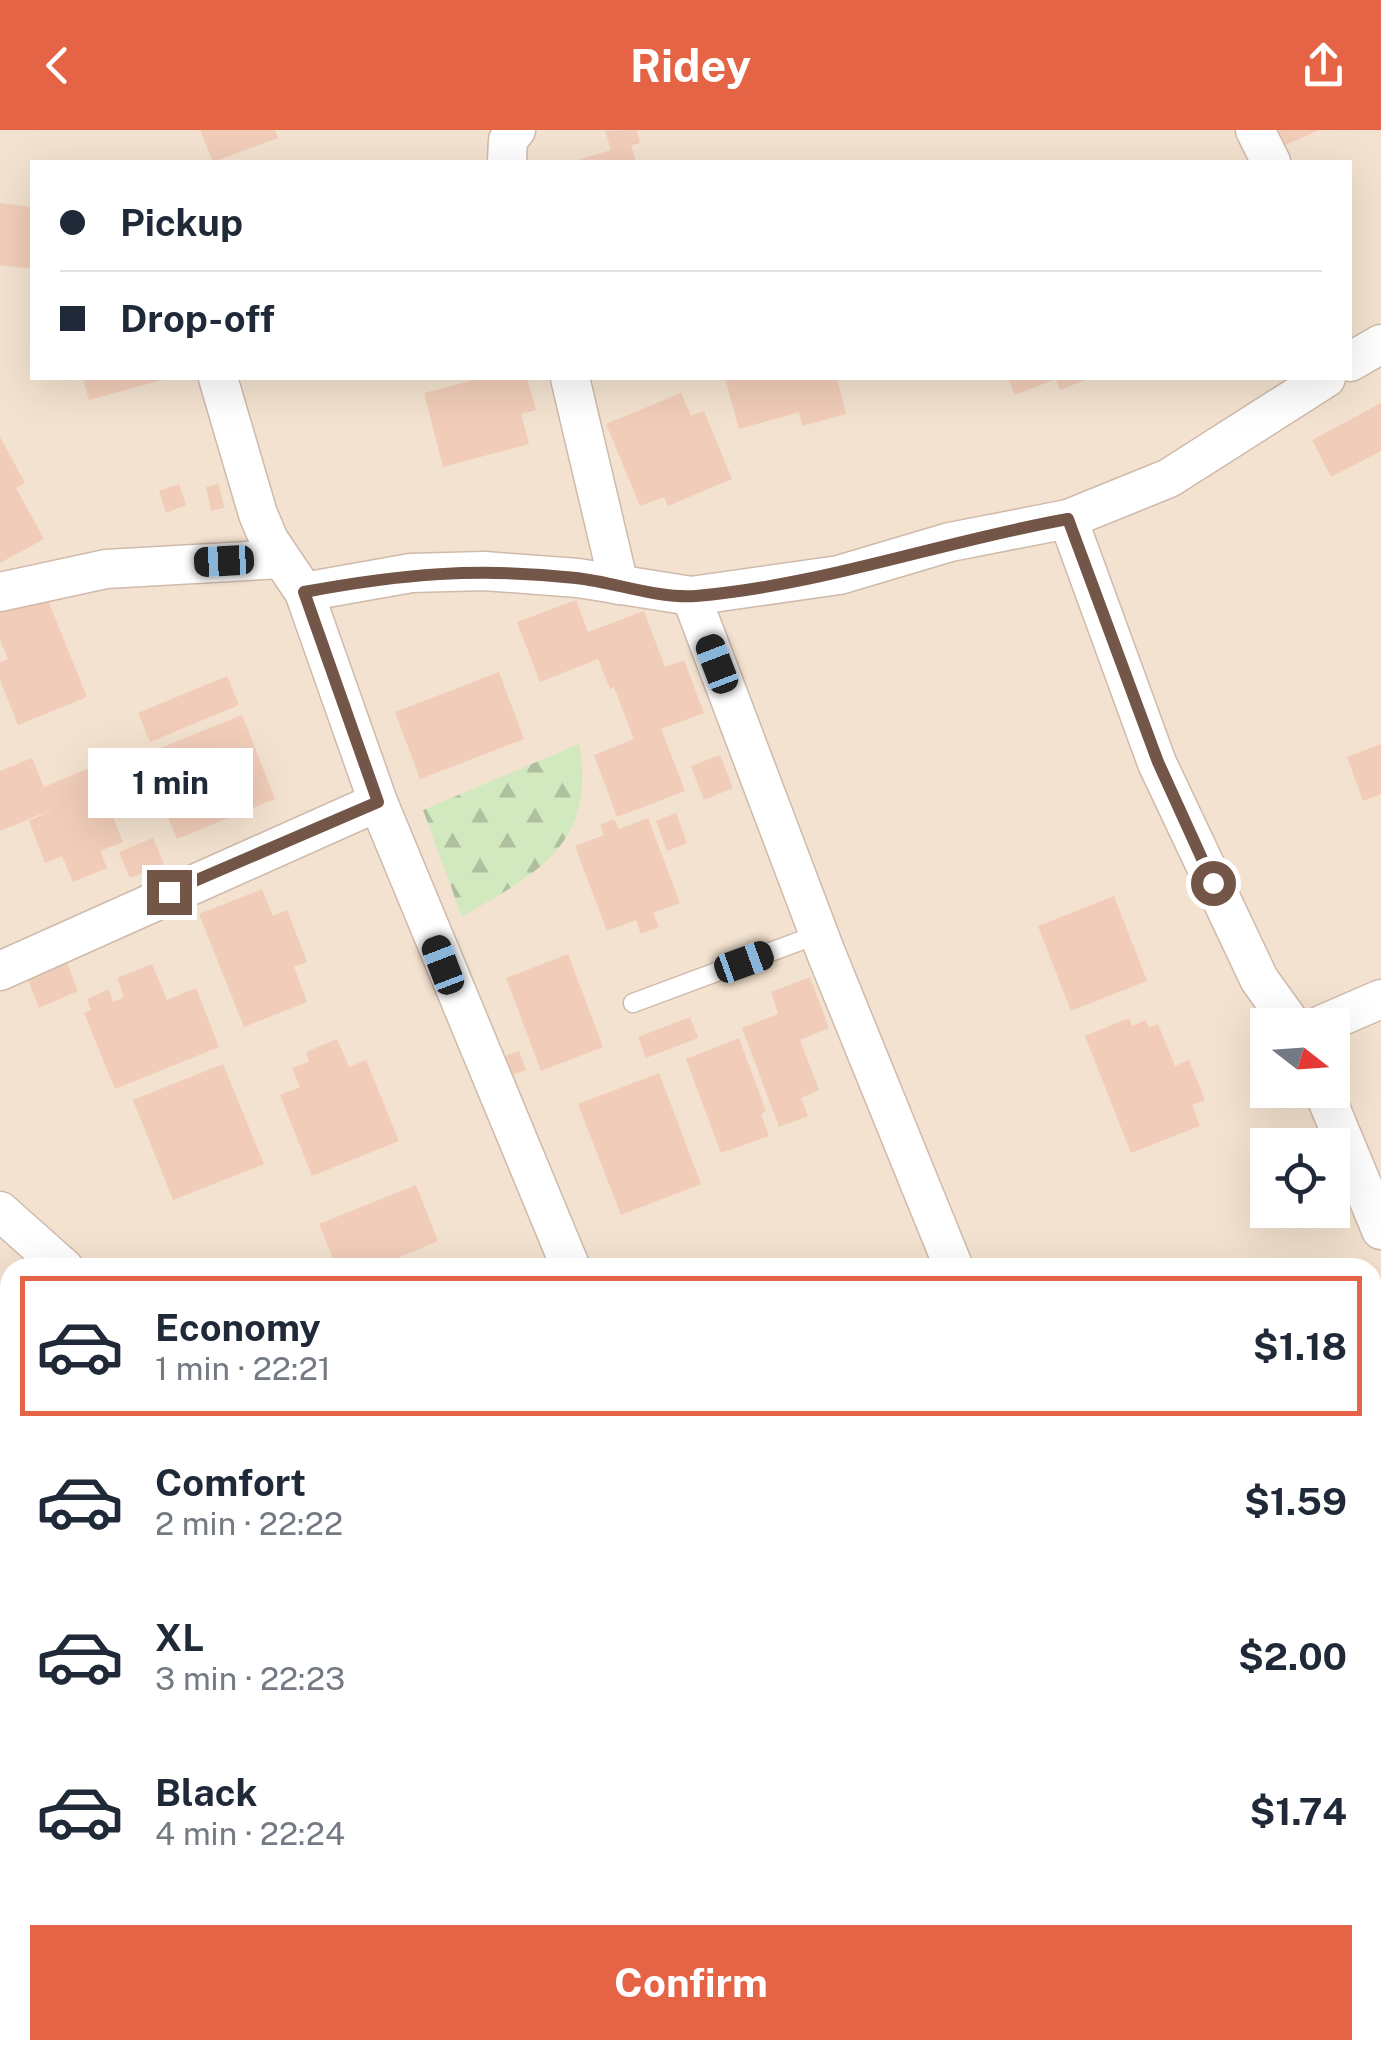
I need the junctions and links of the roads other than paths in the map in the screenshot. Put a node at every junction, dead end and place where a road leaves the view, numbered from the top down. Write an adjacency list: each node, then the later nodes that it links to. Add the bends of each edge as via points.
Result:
1 (516, 130): 3 (street)
2 (1255, 130): 4 (street)
3 (507, 160)
4 (1270, 160)
5 (219, 380): 9 (street, via 258,514)
6 (570, 380): 10 (street)
7 (1323, 380): 8 (street, via 1169,478)
8 (1068, 519): 13 (street, via 950,542 839,575); 19 (street, via 1158,762 1258,979)
9 (281, 559): 11 (street, via 106,569); 12 (street)
10 (620, 585): 12 (street, via 484,570 411,573); 13 (street)
11 (0, 592)
12 (304, 592): 14 (street)
13 (692, 596): 15 (street)
14 (378, 802): 16 (street); 25 (street)
15 (819, 934): 18 (lane); 26 (street)
16 (0, 970)
17 (1381, 998): 20 (street)
18 (633, 1003)
19 (1279, 1008)
20 (1350, 1012)
21 (1330, 1108): 23 (street)
22 (0, 1212): 24 (street)
23 (1381, 1230)
24 (47, 1258)
25 (567, 1258)
26 (950, 1258)

